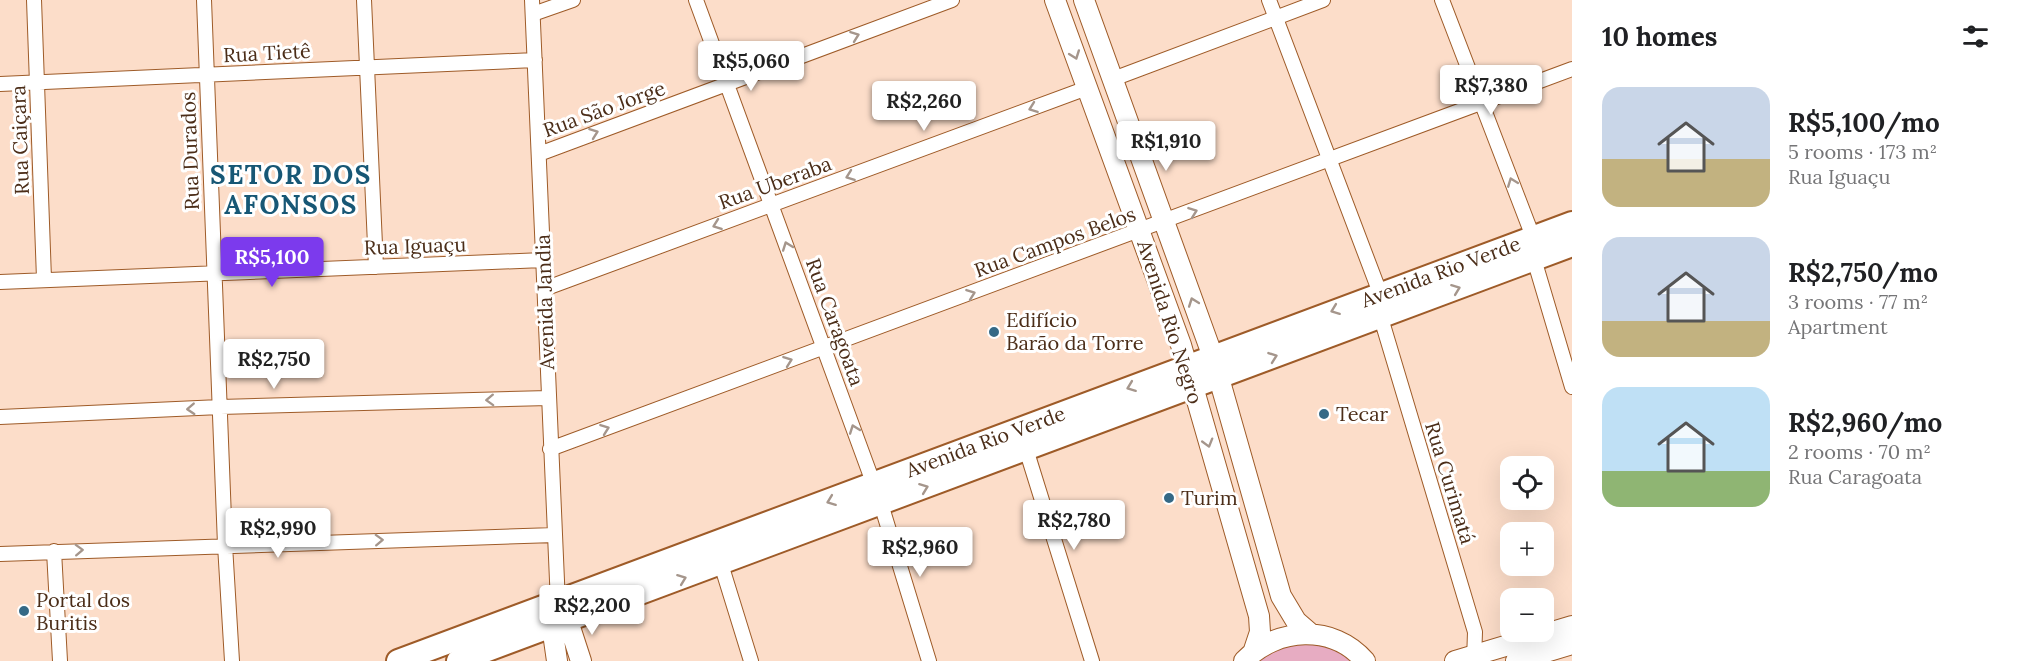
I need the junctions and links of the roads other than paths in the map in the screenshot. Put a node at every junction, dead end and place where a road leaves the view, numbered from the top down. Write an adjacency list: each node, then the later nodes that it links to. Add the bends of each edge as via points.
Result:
1 (34, 0): 19 (street, Rua Caiçara)
2 (204, 0): 17 (street, Rua Durados)
3 (364, 0): 15 (street)
4 (573, 0): 12 (street)
5 (696, 0): 21 (street, Rua Caragoata)
6 (952, 0): 21 (street, Rua São Jorge, one-way to 6)
7 (1055, 0): 22 (main road, Avenida Rio Negro, one-way to 22)
8 (1084, 0): 18 (main road, Avenida Rio Negro)
9 (1269, 0): 13 (street)
10 (1323, 0): 13 (street)
11 (1442, 0): 23 (street)
12 (532, 7): 14 (street, Avenida Jandia)
13 (1276, 18): 18 (street); 25 (street)
14 (535, 60): 15 (street, Rua Tietê); 24 (street, Avenida Jandia)
15 (367, 68): 17 (street, Rua Tietê); 33 (street)
16 (1572, 69): 23 (street, Rua Campos Belos)
17 (207, 75): 19 (street, Rua Tietê); 34 (street, Rua Durados)
18 (1113, 79): 27 (main road, Avenida Rio Negro)
19 (38, 83): 20 (street, Rua Tietê); 35 (street, Rua Caiçara)
20 (0, 84)
21 (727, 84): 24 (street, Rua São Jorge, one-way to 21); 26 (street, Rua Caragoata)
22 (1088, 88): 26 (street, Rua Uberaba, one-way to 26); 29 (main road, Avenida Rio Negro)
23 (1481, 103): 25 (street, Rua Campos Belos); 31 (street, one-way to 23)
24 (539, 154): 32 (street, Avenida Jandia)
25 (1329, 161): 27 (street, Rua Campos Belos, one-way to 25); 38 (street)
26 (772, 205): 37 (street, Rua Uberaba, one-way to 37); 40 (street, Rua Caragoata, one-way to 26)
27 (1165, 222): 29 (street, Rua Campos Belos); 41 (main road, Avenida Rio Negro, one-way to 27)
28 (1572, 223): 31 (main road, Avenida Rio Verde)
29 (1140, 232): 40 (street, Rua Campos Belos, one-way to 29); 42 (main road, Avenida Rio Negro)
30 (1572, 244): 31 (main road, Avenida Rio Verde)
31 (1534, 248): 38 (main road, Avenida Rio Verde); 39 (main road, Avenida Rio Verde, one-way to 31); 43 (street)
32 (543, 260): 33 (street, Rua Iguaçu); 37 (street, Avenida Jandia)
33 (376, 267): 34 (street, Rua Iguaçu)
34 (214, 274): 35 (street, Rua Iguaçu); 45 (street, Rua Durados)
35 (44, 279): 36 (street, Rua Iguaçu)
36 (0, 282)
37 (544, 288): 44 (street, Avenida Jandia)
38 (1380, 293): 41 (main road, Avenida Rio Verde, one-way to 41)
39 (1381, 318): 41 (main road, Avenida Rio Verde, one-way to 39); 60 (street, Rua Curimatá, via 1474,632)
40 (824, 348): 47 (street, Rua Campos Belos, one-way to 40); 49 (street, Rua Caragoata, one-way to 40)
41 (1216, 367): 42 (main road, Avenida Rio Verde); 57 (main road, Avenida Rio Negro, via 1281,596 1296,621)
42 (1189, 377): 48 (main road, Avenida Rio Verde); 49 (main road, Avenida Rio Verde, one-way to 49); 59 (main road, Avenida Rio Negro, one-way to 59, via 1259,616 1260,632)
43 (1572, 387)
44 (549, 398): 45 (street, one-way to 45); 47 (street, Avenida Jandia)
45 (220, 407): 46 (street, one-way to 46); 51 (street, Rua Durados)
46 (0, 417)
47 (550, 449): 50 (street, Avenida Jandia)
48 (1026, 449): 49 (main road, Avenida Rio Verde, one-way to 48); 69 (street)
49 (878, 494): 54 (main road, Avenida Rio Verde); 55 (main road, Avenida Rio Verde, one-way to 55); 68 (street, Rua Caragoata)
50 (555, 535): 51 (street, one-way to 50); 55 (street, Avenida Jandia)
51 (225, 545): 52 (street, one-way to 51); 62 (street, Rua Durados)
52 (54, 551): 53 (street); 61 (street)
53 (0, 554)
54 (721, 564): 55 (main road, Avenida Rio Verde, one-way to 54); 67 (street)
55 (559, 617): 63 (main road, Avenida Rio Verde); 64 (main road, Avenida Rio Verde); 65 (main road, Avenida Jandia); 66 (main road, Avenida Jandia)
56 (1572, 626): 60 (main road)
57 (1311, 634): 59 (main road, via 1291,634 1272,640); 70 (main road, via 1336,640)
58 (1572, 644): 72 (main road)
59 (1249, 656)
60 (1475, 658): 71 (main road)
61 (60, 661)
62 (232, 661)
63 (398, 661)
64 (458, 661)
65 (557, 661)
66 (581, 661)
67 (751, 661)
68 (929, 661)
69 (1092, 661)
70 (1365, 661)
71 (1455, 661)
72 (1516, 661)

